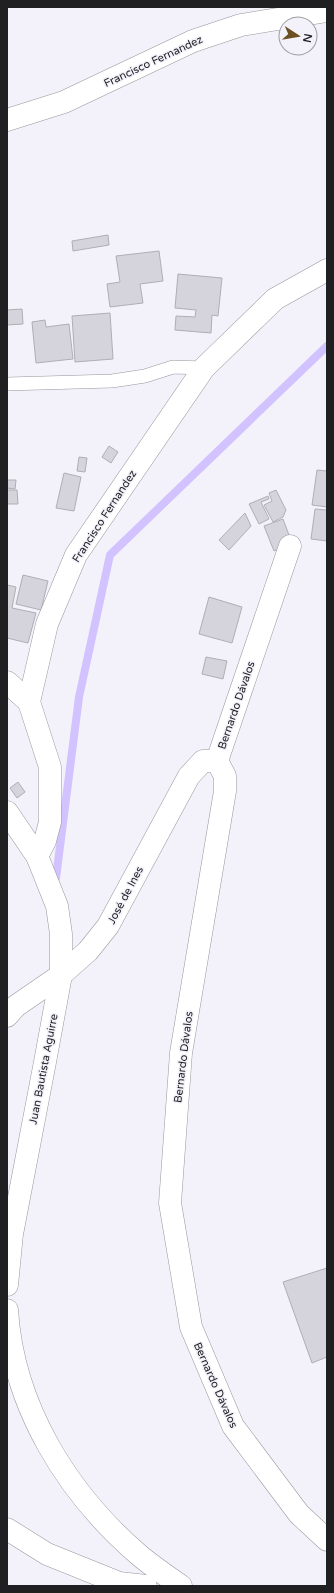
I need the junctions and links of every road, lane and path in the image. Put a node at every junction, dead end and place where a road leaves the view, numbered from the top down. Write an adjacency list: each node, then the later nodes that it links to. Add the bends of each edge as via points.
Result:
1 (327, 11): 2 (street, Francisco Fernandez, via 241,25 193,41 64,102)
2 (7, 120)
3 (327, 270): 4 (street, Francisco Fernandez, via 275,299)
4 (204, 368): 5 (lane, via 172,367 145,376 112,381); 8 (street, Francisco Fernandez, via 76,555 48,624)
5 (7, 384)
6 (290, 546): 9 (street, Bernardo Dávalos)
7 (7, 682): 8 (street)
8 (29, 702): 11 (street, via 50,767 50,822 45,841)
9 (218, 761): 12 (street, José de Ines, via 203,761 189,776 108,926 88,951); 17 (street, Bernardo Dávalos, via 225,776 225,791 181,1053 170,1203 191,1327 233,1426 298,1514)
10 (7, 812): 11 (street, Juan Bautista Aguirre)
11 (37, 856): 12 (street, Juan Bautista Aguirre, via 57,906 61,934)
12 (61, 975): 13 (street, José de Ines, via 16,1006); 14 (street, Juan Bautista Aguirre, via 12,1234)
13 (7, 1016)
14 (7, 1285)
15 (7, 1310): 19 (street, via 14,1357 25,1395 42,1434 63,1470 87,1503 139,1555)
16 (7, 1529): 18 (street, via 47,1554 119,1582)
17 (327, 1540)
18 (146, 1586)
19 (180, 1586)

